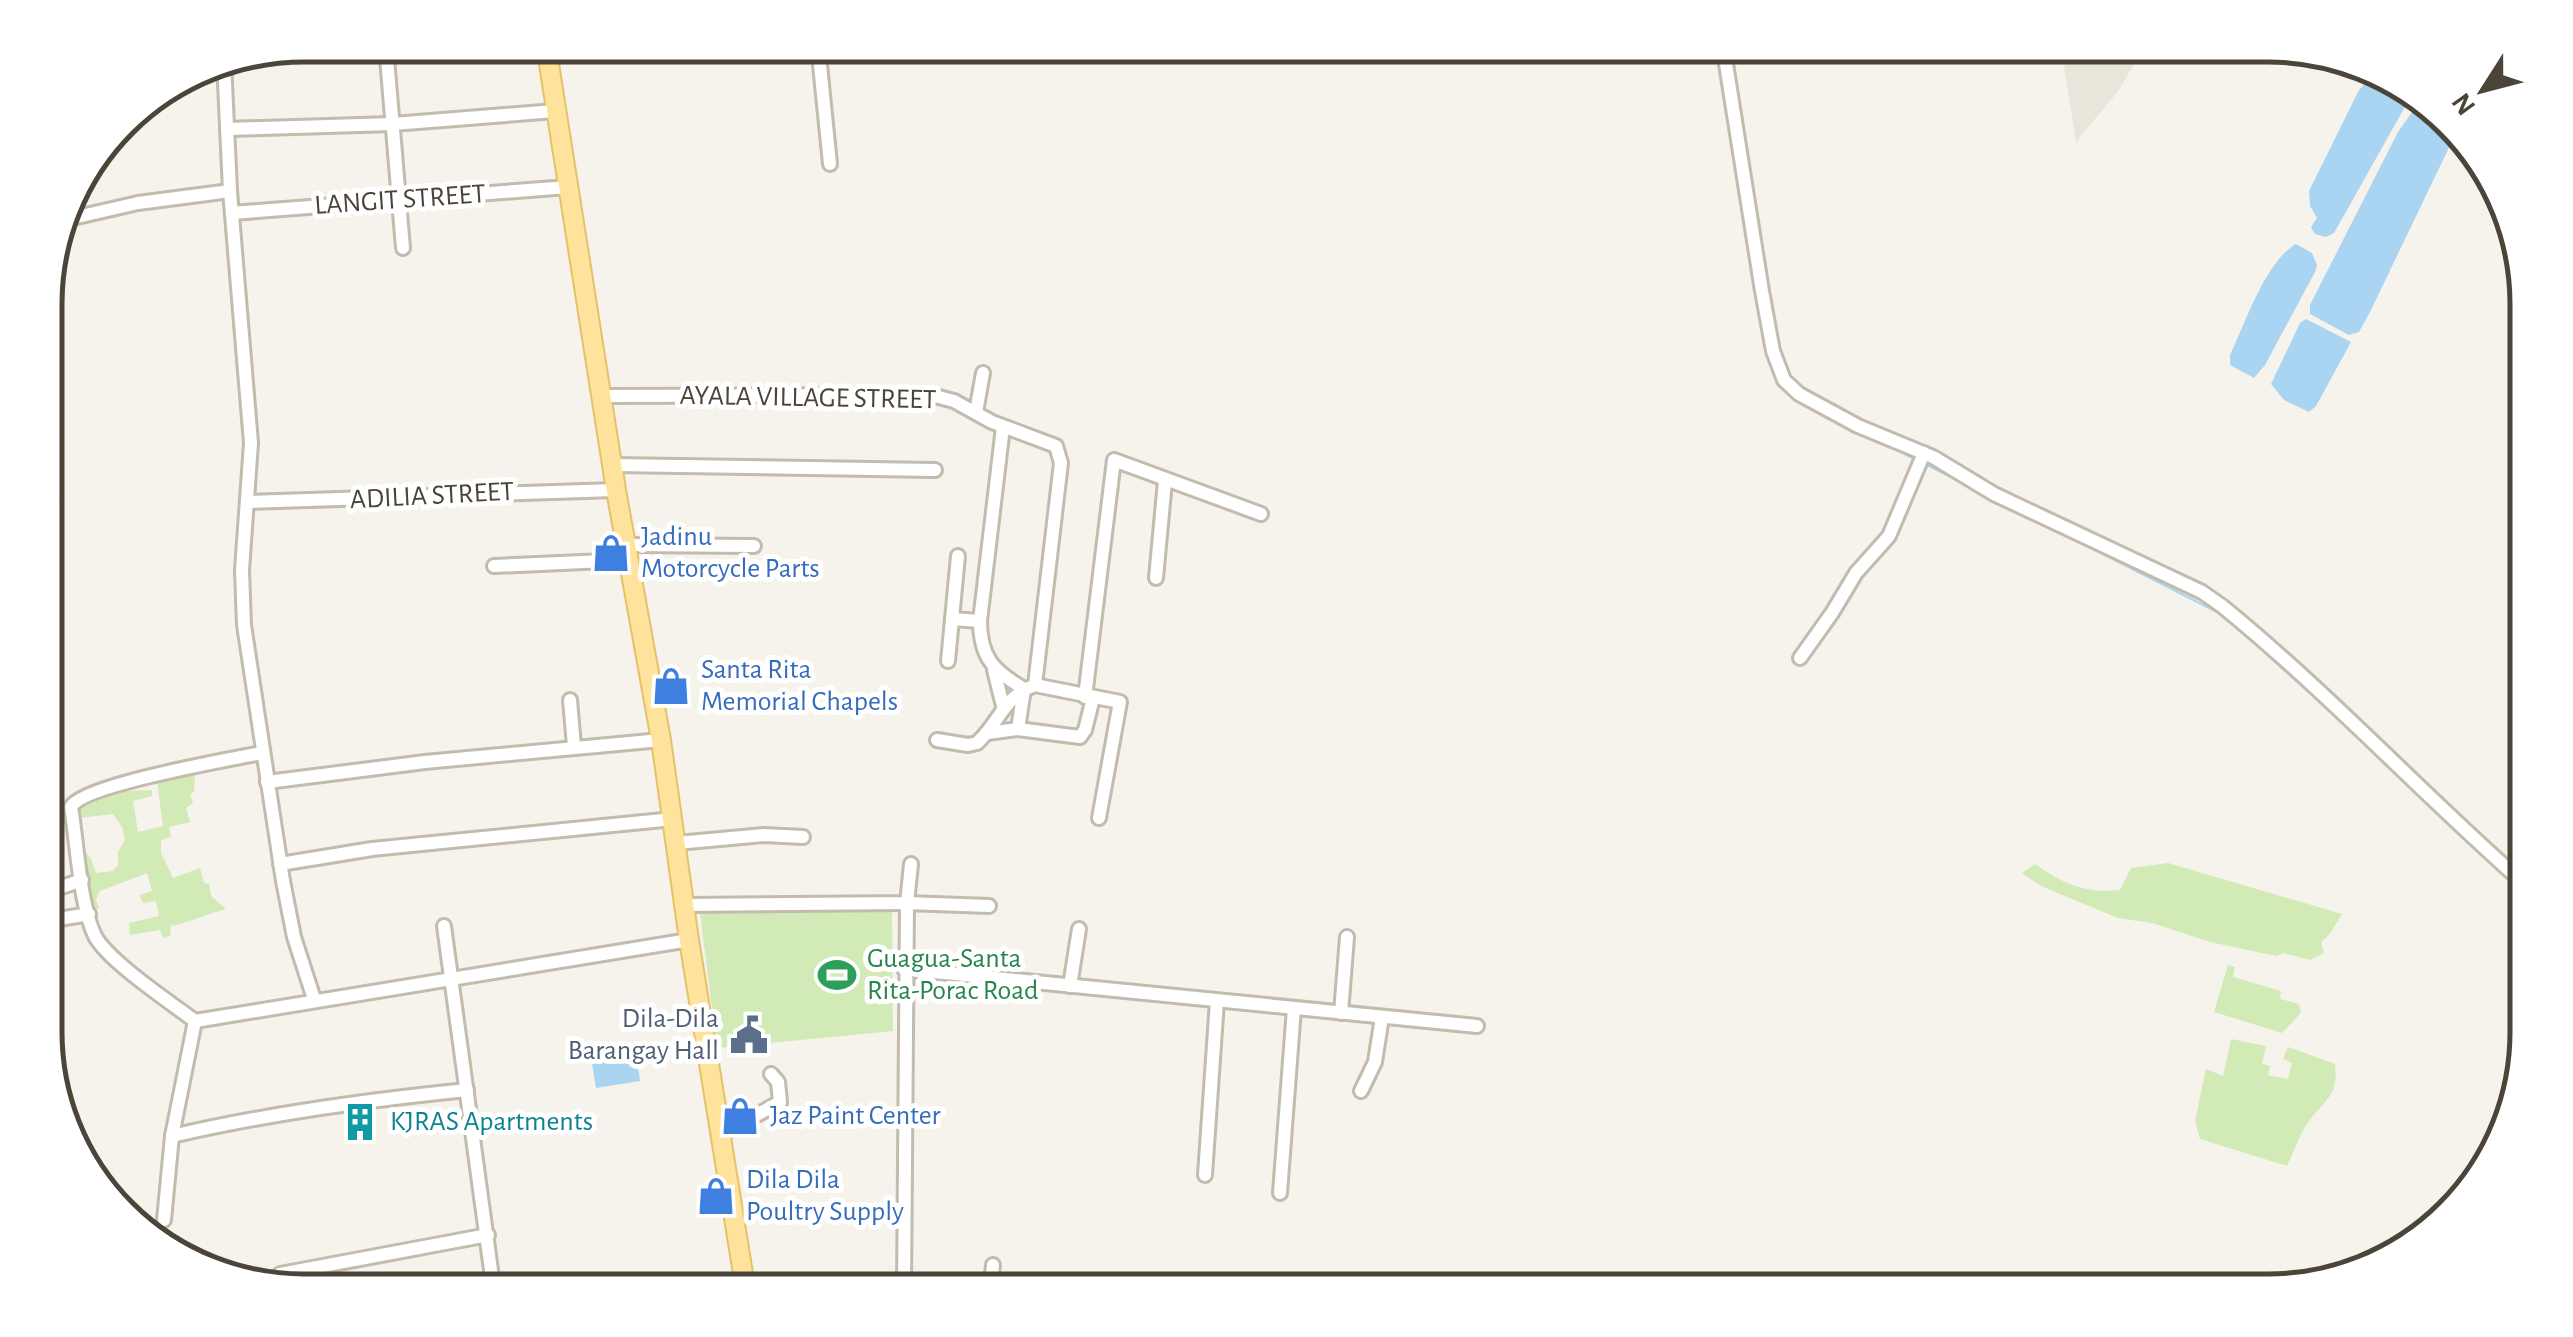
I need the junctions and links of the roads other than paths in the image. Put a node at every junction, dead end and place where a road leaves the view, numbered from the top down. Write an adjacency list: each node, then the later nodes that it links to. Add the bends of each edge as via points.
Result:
1 (387, 63): 7 (street)
2 (549, 63): 6 (main road)
3 (820, 63): 9 (street)
4 (1726, 63): 20 (street, via 1778,370 1800,394)
5 (225, 76): 8 (street)
6 (556, 111): 7 (street); 10 (main road)
7 (392, 124): 8 (street); 12 (street)
8 (227, 130): 11 (street)
9 (830, 164)
10 (568, 186): 12 (street, LANGIT STREET); 17 (main road)
11 (230, 191): 13 (street); 14 (street)
12 (398, 199): 13 (street, LANGIT STREET); 15 (street)
13 (232, 213): 25 (street, via 251,442)
14 (80, 216)
15 (402, 248)
16 (983, 372): 18 (street)
17 (603, 396): 18 (street, AYALA VILLAGE STREET, via 931,395); 21 (main road)
18 (976, 412): 19 (street, AYALA VILLAGE STREET)
19 (1003, 427): 33 (street); 37 (street, AYALA VILLAGE STREET, via 1051,442 1061,455)
20 (1921, 458): 34 (street, via 1889,536); 54 (street, via 2222,606)
21 (612, 465): 22 (street); 24 (main road)
22 (935, 470)
23 (1165, 481): 26 (street); 31 (street); 38 (street, via 1114,460)
24 (616, 490): 25 (street, ADILIA STREET); 28 (main road)
25 (248, 502): 46 (street, via 242,603)
26 (1262, 514)
27 (754, 546): 28 (street)
28 (627, 552): 30 (street); 43 (main road)
29 (958, 556): 32 (street)
30 (494, 566)
31 (1156, 578)
32 (952, 618): 33 (street); 35 (street)
33 (980, 621): 36 (street, via 981,647)
34 (1800, 658)
35 (948, 661)
36 (992, 664): 37 (street, via 1005,678); 40 (street)
37 (1030, 687): 38 (street); 40 (street); 41 (street)
38 (1089, 697): 41 (street, via 1082,736); 48 (street, via 1120,702)
39 (570, 700): 45 (street)
40 (1003, 706): 42 (street)
41 (1018, 729): 42 (street)
42 (987, 733): 44 (street, via 973,745)
43 (662, 740): 45 (street); 49 (main road)
44 (937, 740)
45 (574, 746): 47 (street)
46 (262, 753): 47 (street); 55 (street, via 78,798 72,807)
47 (268, 782): 52 (street)
48 (1100, 818)
49 (673, 819): 51 (main road); 52 (street)
50 (803, 837): 51 (street)
51 (677, 843): 58 (main road)
52 (280, 864): 69 (street)
53 (911, 864): 57 (street)
54 (2510, 872)
55 (82, 880): 56 (street); 60 (street)
56 (62, 887)
57 (907, 903): 58 (street); 59 (street); 66 (street)
58 (685, 905): 65 (main road)
59 (989, 906)
60 (89, 914): 61 (street); 74 (street, via 101,945)
61 (62, 918)
62 (444, 926): 67 (street)
63 (1079, 930): 68 (street)
64 (1347, 937): 72 (street)
65 (689, 940): 67 (street); 79 (main road)
66 (904, 969): 68 (street); 89 (street)
67 (452, 977): 69 (street); 77 (street)
68 (1070, 986): 70 (street)
69 (314, 999): 74 (street)
70 (1216, 1001): 71 (street); 81 (street)
71 (1294, 1008): 72 (street); 82 (street)
72 (1341, 1013): 73 (street)
73 (1382, 1017): 75 (street); 78 (street)
74 (195, 1021): 80 (street)
75 (1477, 1026)
76 (771, 1074): 79 (street, via 780,1102)
77 (467, 1090): 80 (street, via 330,1105); 84 (street)
78 (1362, 1091)
79 (721, 1135): 88 (main road)
80 (172, 1136): 83 (street)
81 (1204, 1175)
82 (1280, 1193)
83 (164, 1220)
84 (488, 1235): 86 (street); 87 (street)
85 (993, 1265): 90 (street)
86 (286, 1273)
87 (492, 1274)
88 (743, 1274)
89 (904, 1274)
90 (992, 1274)

